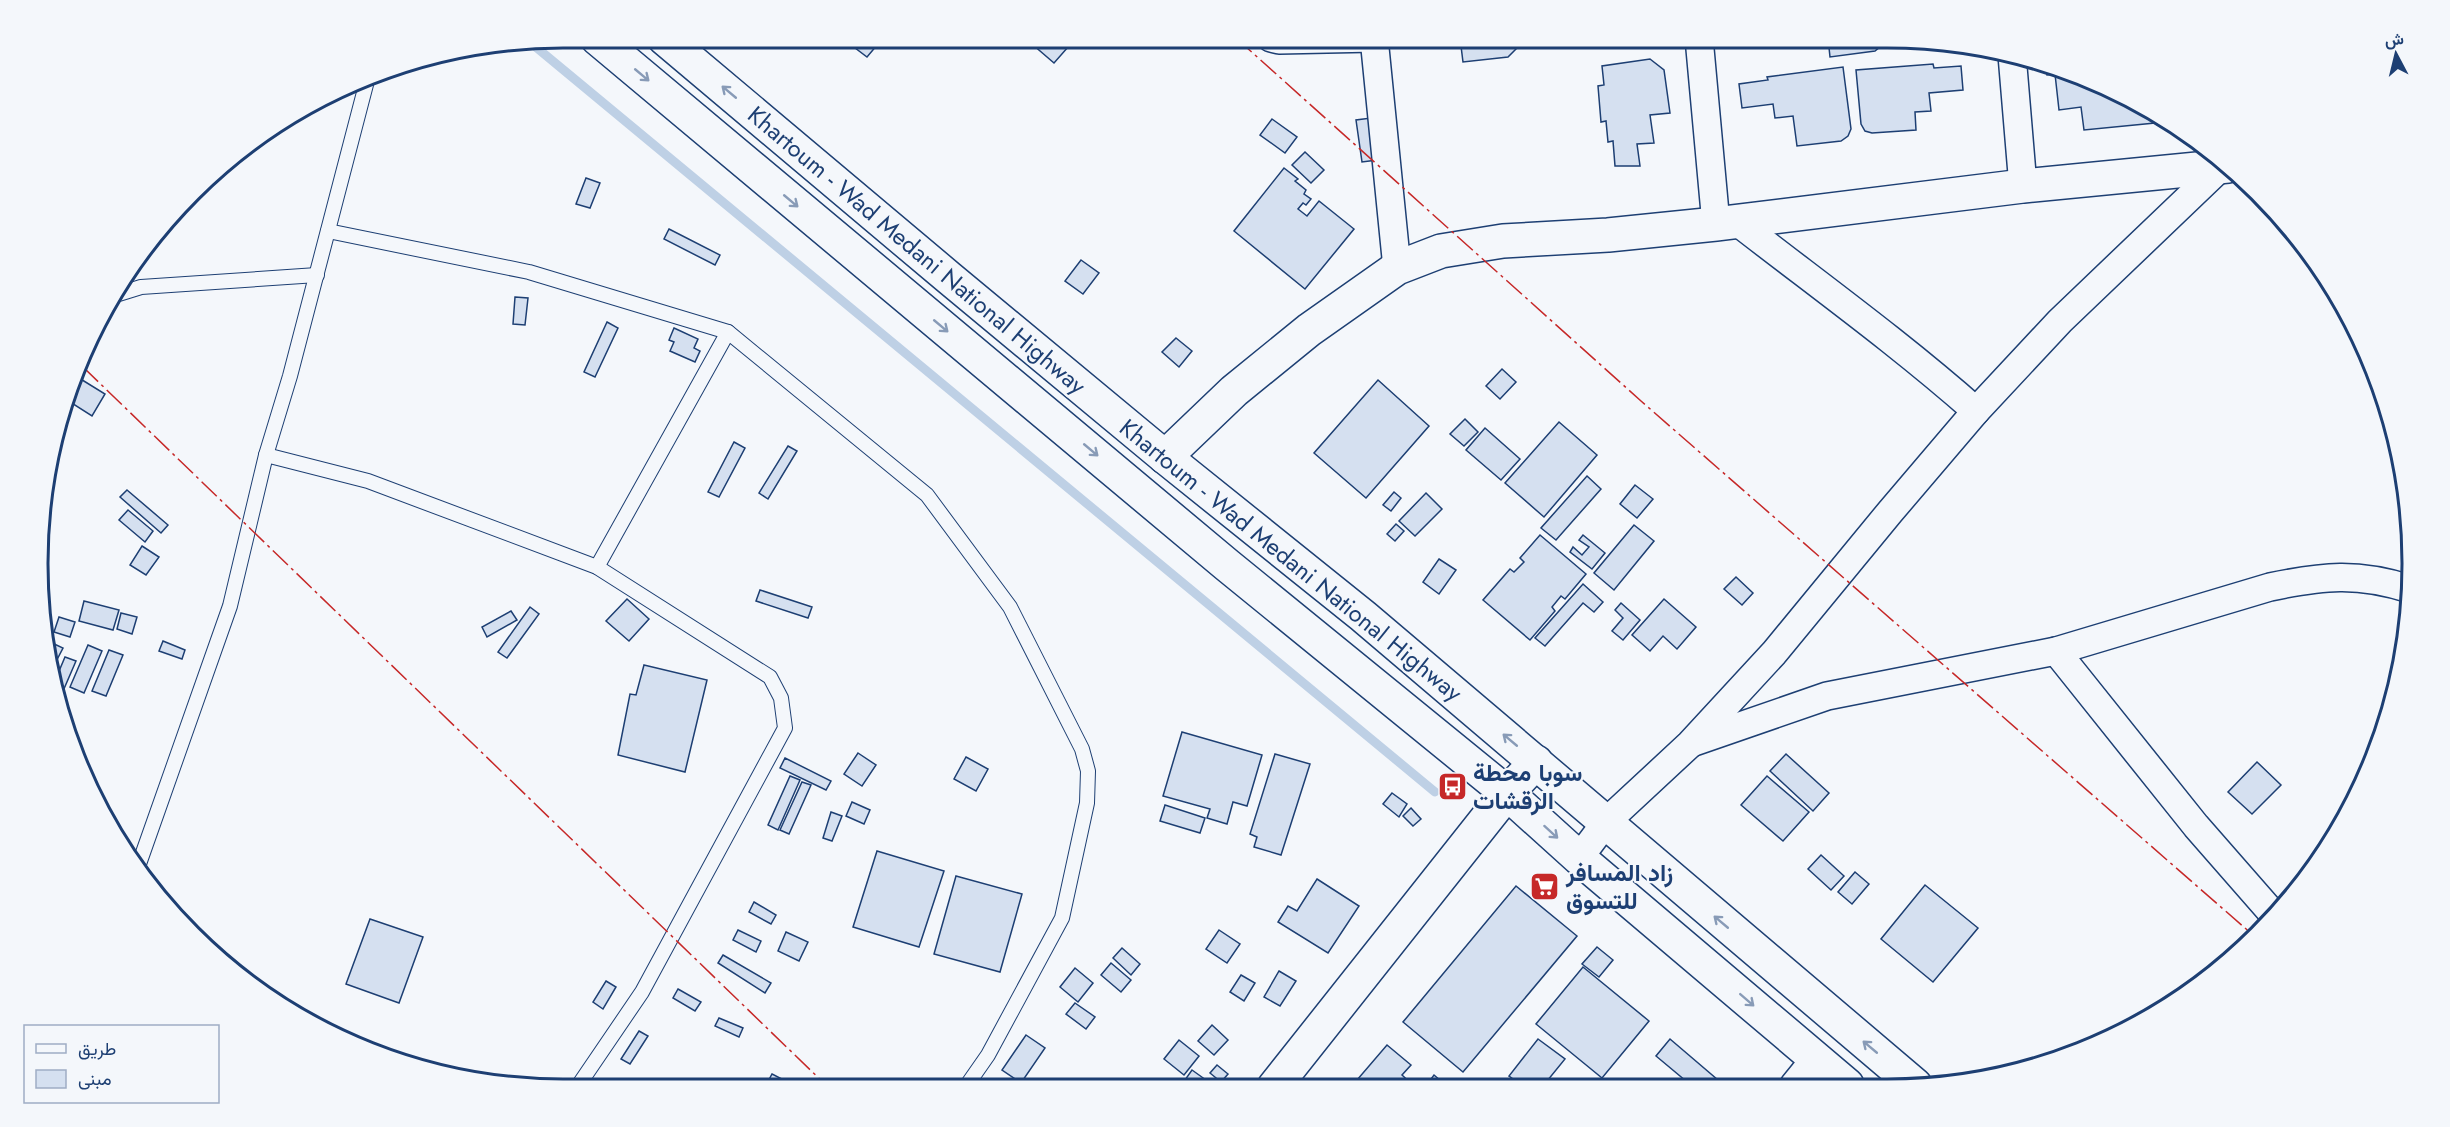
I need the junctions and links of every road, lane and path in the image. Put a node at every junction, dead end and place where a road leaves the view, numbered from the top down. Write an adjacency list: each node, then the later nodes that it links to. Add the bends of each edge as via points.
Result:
1 (609, 48): 24 (main road, Khartoum - Wad Medani National Highway, one-way to 24, via 1227,565)
2 (676, 48): 18 (main road, Khartoum - Wad Medani National Highway, one-way to 2)
3 (1375, 48): 12 (street)
4 (1700, 48): 10 (street)
5 (2013, 64): 9 (street)
6 (365, 87): 11 (lane)
7 (2216, 168): 9 (main road)
8 (2220, 171): 16 (street, via 2060,321)
9 (2024, 186): 10 (main road)
10 (1726, 223): 12 (main road, via 1472,246 1441,251); 16 (street, via 1875,326)
11 (328, 231): 13 (lane); 15 (lane, via 529,272)
12 (1397, 268): 18 (main road, via 1284,351)
13 (317, 274): 14 (lane, via 141,287); 17 (lane)
14 (126, 292)
15 (728, 333): 19 (lane); 32 (lane, via 927,495 1010,607 1082,749 1088,771 1087,804 1062,918)
16 (1976, 411): 22 (street, via 1774,654)
17 (266, 455): 19 (lane, via 368,481); 26 (lane, via 230,606)
18 (1165, 457): 23 (main road, Khartoum - Wad Medani National Highway, one-way to 18)
19 (597, 567): 31 (lane, via 770,676 781,698 785,728 642,992)
20 (2401, 586): 21 (street, via 2345,576 2306,579 2270,586)
21 (2056, 651): 22 (street, via 1827,696); 28 (street, via 2196,826)
22 (1690, 744): 25 (street)
23 (1536, 762): 24 (main road); 25 (main road, Khartoum - Wad Medani National Highway)
24 (1507, 793): 27 (main road, Khartoum - Wad Medani National Highway, one-way to 27); 33 (main road)
25 (1606, 822): 27 (street); 30 (main road, Khartoum - Wad Medani National Highway, one-way to 25)
26 (141, 858)
27 (1579, 858): 29 (main road, Khartoum - Wad Medani National Highway, one-way to 29)
28 (2269, 909)
29 (1815, 1059): 34 (street); 35 (main road, Khartoum - Wad Medani National Highway)
30 (1907, 1078)
31 (583, 1079)
32 (971, 1079)
33 (1280, 1079)
34 (1799, 1079)
35 (1840, 1079)

